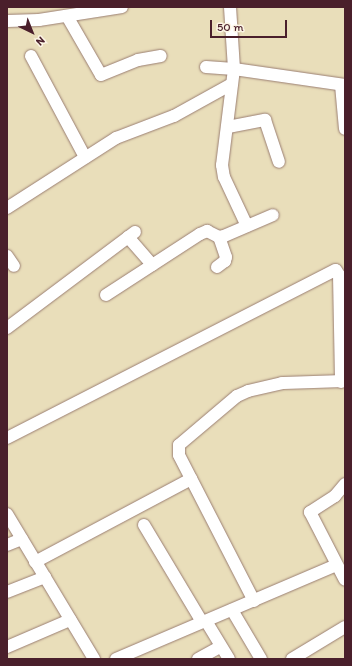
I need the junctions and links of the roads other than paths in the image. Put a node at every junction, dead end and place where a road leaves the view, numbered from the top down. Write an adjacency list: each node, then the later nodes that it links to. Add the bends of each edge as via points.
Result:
1 (122, 7): 3 (street)
2 (230, 7): 8 (street)
3 (67, 16): 4 (street); 6 (street, via 101,75 138,60)
4 (7, 21)
5 (32, 56): 13 (street)
6 (161, 56)
7 (206, 67): 8 (street)
8 (234, 69): 9 (street); 10 (street)
9 (232, 84): 11 (street); 13 (street, via 174,116 116,138)
10 (343, 85): 12 (street)
11 (228, 127): 14 (street, via 264,120); 17 (street, via 222,165 224,177)
12 (345, 129)
13 (85, 157): 15 (street)
14 (279, 162)
15 (7, 208)
16 (273, 215): 17 (street)
17 (247, 226): 18 (street)
18 (219, 237): 19 (street, via 213,232 200,234); 20 (street, via 226,261)
19 (152, 265): 22 (street); 23 (street, via 131,234)
20 (217, 267)
21 (340, 268): 24 (street); 25 (street)
22 (106, 295)
23 (7, 328)
24 (343, 382): 26 (street, via 282,383 237,396 179,445 179,454)
25 (7, 438)
26 (191, 479): 32 (street); 37 (street)
27 (345, 484): 33 (street, via 335,496 310,512)
28 (7, 514): 30 (street)
29 (144, 525): 40 (street)
30 (22, 539): 31 (street); 32 (street)
31 (7, 545)
32 (35, 562): 34 (street)
33 (336, 565): 35 (street); 37 (street)
34 (45, 578): 36 (street); 39 (street)
35 (345, 580)
36 (7, 592)
37 (254, 601): 38 (street)
38 (232, 610): 40 (street); 48 (street)
39 (70, 620): 43 (street); 44 (street)
40 (204, 622): 42 (street); 45 (street)
41 (345, 627): 49 (street)
42 (221, 646): 46 (street); 47 (street)
43 (7, 647)
44 (94, 659)
45 (116, 659)
46 (198, 659)
47 (229, 659)
48 (261, 659)
49 (292, 659)

